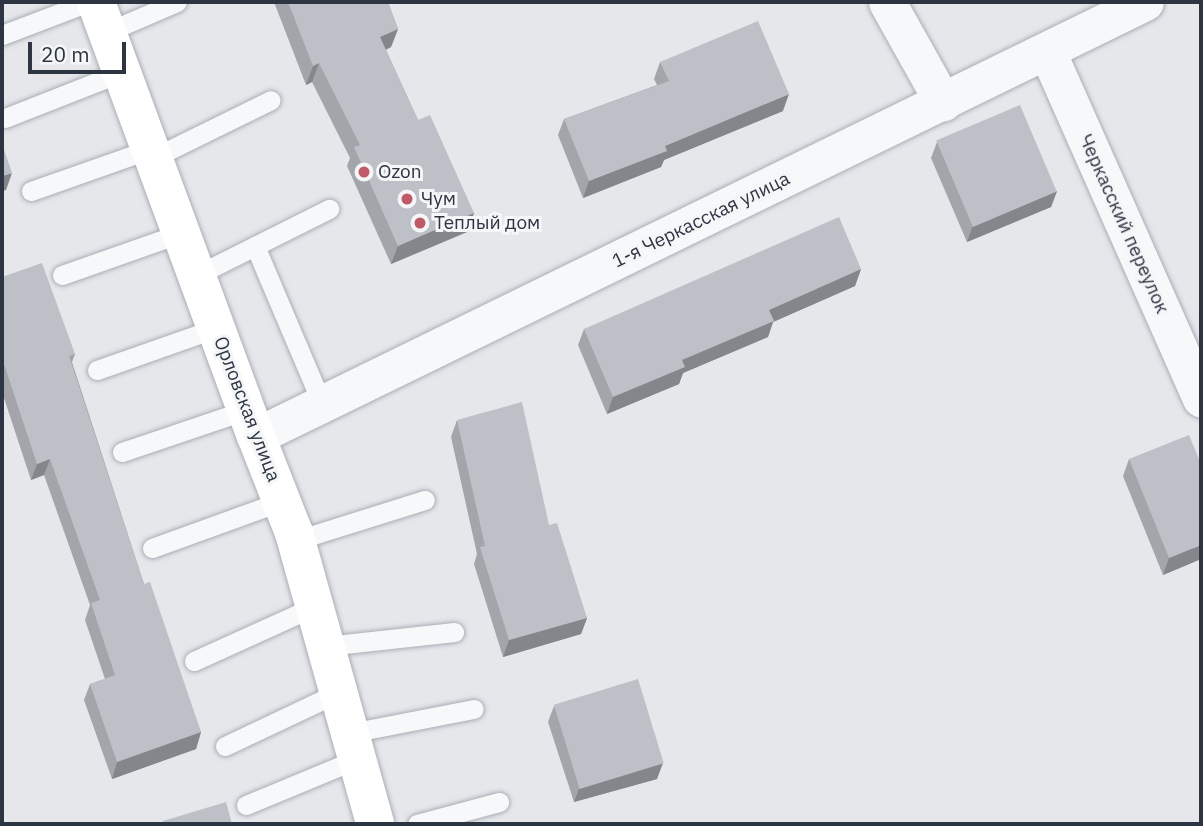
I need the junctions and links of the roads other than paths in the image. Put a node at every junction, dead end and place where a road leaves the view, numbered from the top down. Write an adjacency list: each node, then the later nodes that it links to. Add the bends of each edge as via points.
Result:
1 (177, 2): 4 (lane)
2 (887, 2): 9 (street)
3 (1145, 2): 6 (street, 1-я Черкасская улица)
4 (97, 12): 5 (lane); 7 (main road, Орловская улица)
5 (2, 35)
6 (1047, 51): 9 (street, 1-я Черкасская улица); 20 (street, Черкасский переулок)
7 (122, 72): 10 (lane); 11 (main road, Орловская улица)
8 (271, 100): 11 (lane)
9 (943, 102): 21 (street, 1-я Черкасская улица)
10 (5, 118)
11 (151, 153): 12 (lane); 14 (main road, Орловская улица)
12 (31, 191)
13 (328, 209): 15 (lane)
14 (181, 233): 16 (lane); 17 (main road, Орловская улица)
15 (255, 246): 17 (lane); 21 (lane)
16 (62, 275)
17 (197, 275): 18 (main road, Орловская улица)
18 (216, 328): 19 (lane); 22 (main road, Орловская улица)
19 (97, 370)
20 (1201, 398)
21 (322, 404): 22 (street, 1-я Черкасская улица)
22 (251, 423): 23 (lane); 25 (main road, Орловская улица)
23 (122, 452)
24 (425, 499): 26 (lane)
25 (282, 501): 26 (main road, Орловская улица); 27 (lane)
26 (297, 540): 28 (main road, Орловская улица)
27 (152, 548)
28 (315, 606): 30 (main road, Орловская улица); 31 (lane)
29 (454, 632): 30 (lane)
30 (326, 646): 32 (main road, Орловская улица)
31 (194, 661)
32 (339, 692): 34 (lane); 35 (main road, Орловская улица)
33 (474, 709): 35 (lane)
34 (225, 746)
35 (354, 746): 37 (lane); 38 (main road, Орловская улица)
36 (499, 802): 39 (lane)
37 (246, 805)
38 (375, 824)
39 (417, 824)

